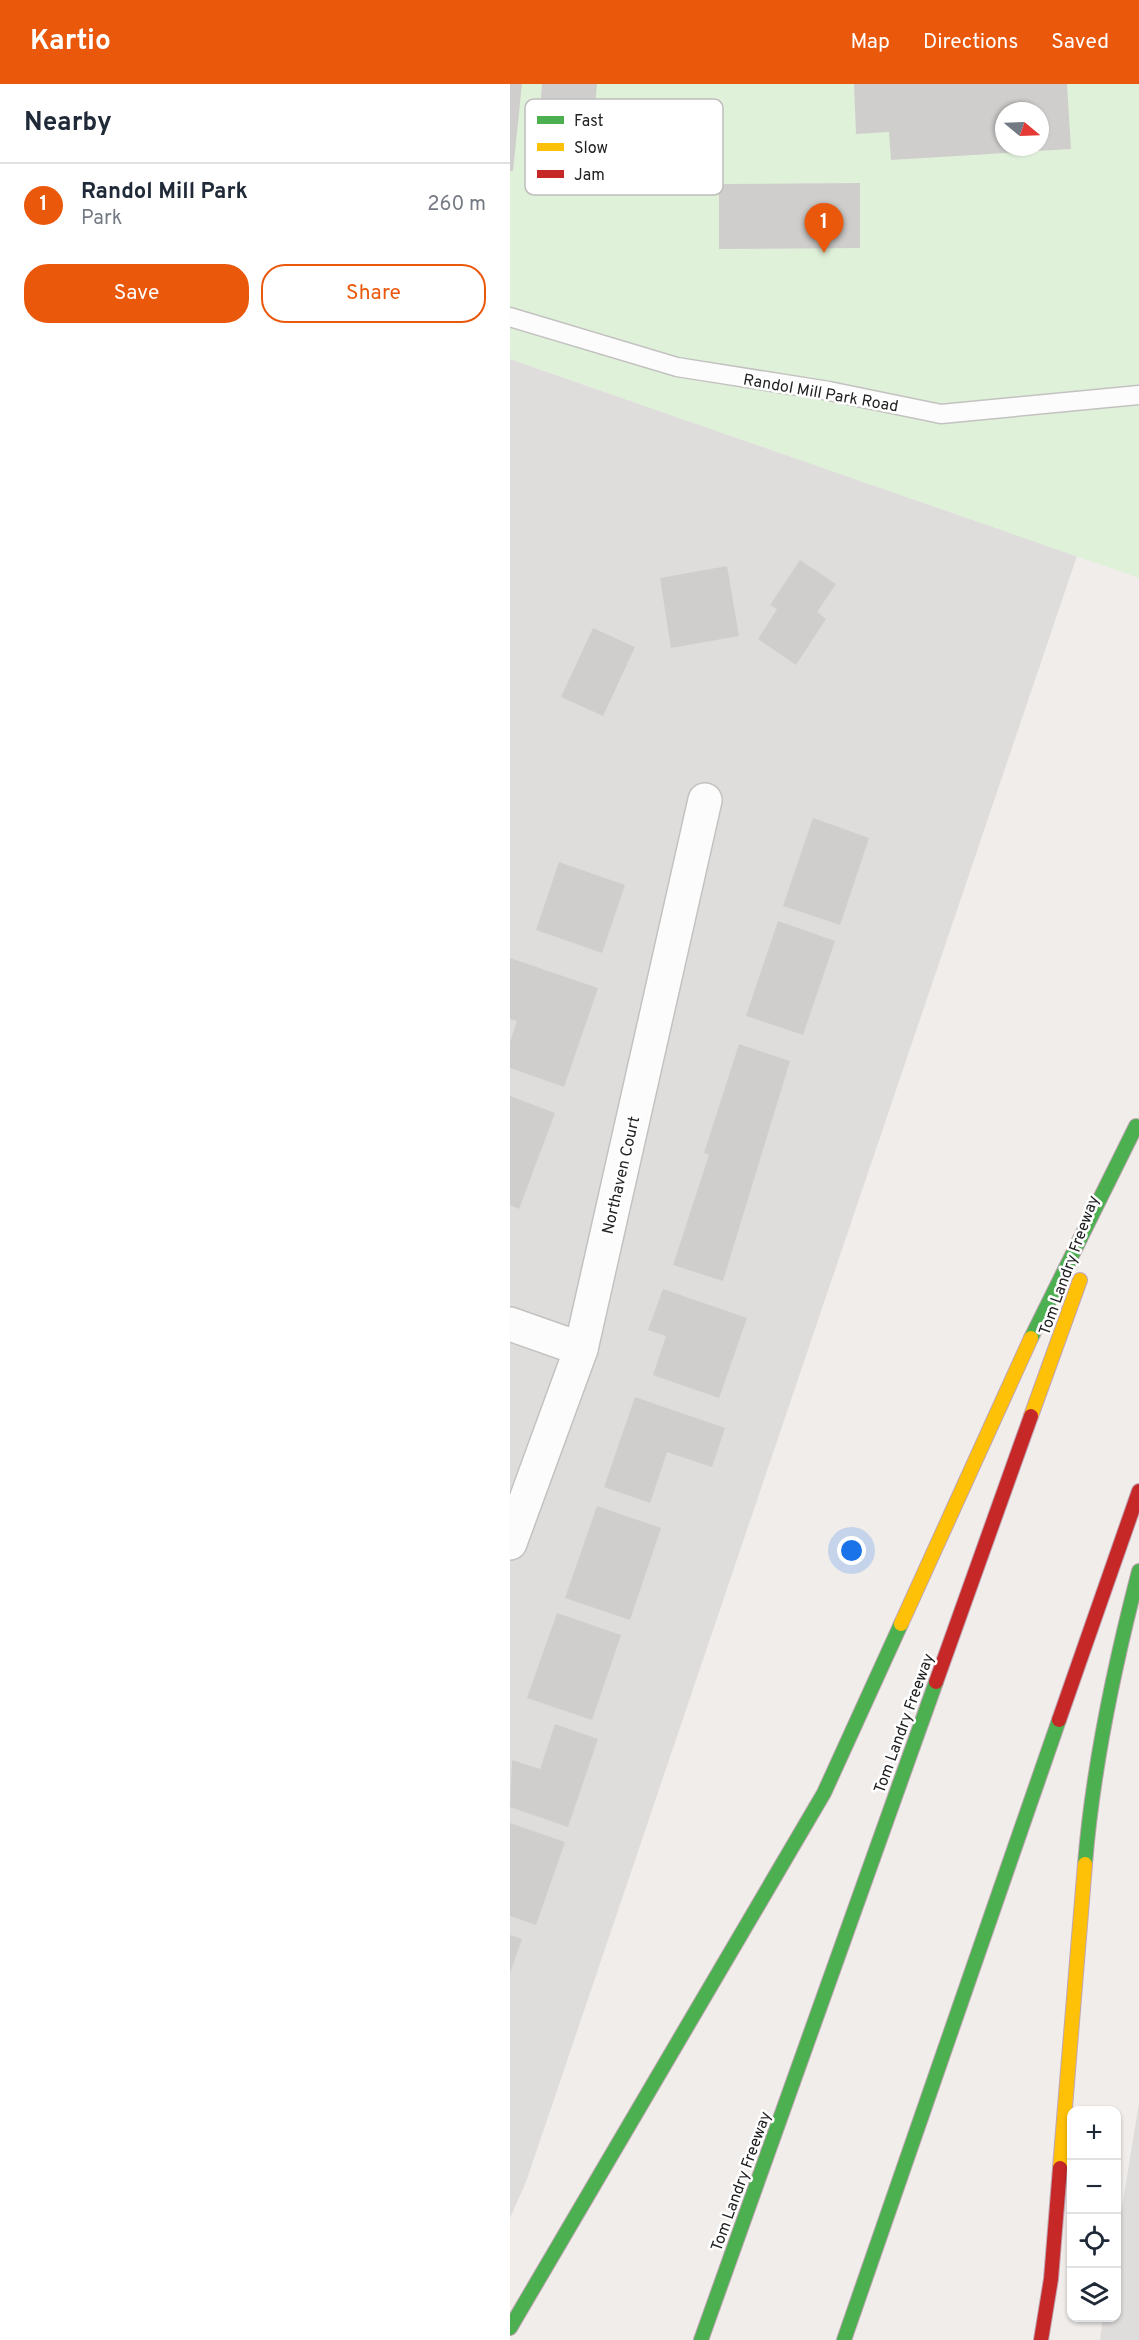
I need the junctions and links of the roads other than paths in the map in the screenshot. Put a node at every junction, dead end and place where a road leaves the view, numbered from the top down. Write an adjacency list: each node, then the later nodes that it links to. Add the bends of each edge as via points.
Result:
1 (510, 317): 2 (lane, Randol Mill Park Road, via 677,367 829,391 941,414)
2 (1139, 395)
3 (705, 800): 8 (street, Northaven Court)
4 (1137, 1122): 5 (highway, Tom Landry Freeway); 12 (highway, via 1022,1357 824,1793)
5 (1092, 1248)
6 (1083, 1271): 13 (highway, Tom Landry Freeway)
7 (510, 1324): 8 (street)
8 (581, 1349): 10 (street, Northaven Court)
9 (1139, 1491): 14 (highway)
10 (510, 1543)
11 (1139, 1571): 15 (highway, via 1116,1659 1089,1814 1051,2280)
12 (510, 2328)
13 (701, 2340)
14 (844, 2340)
15 (1041, 2340)

